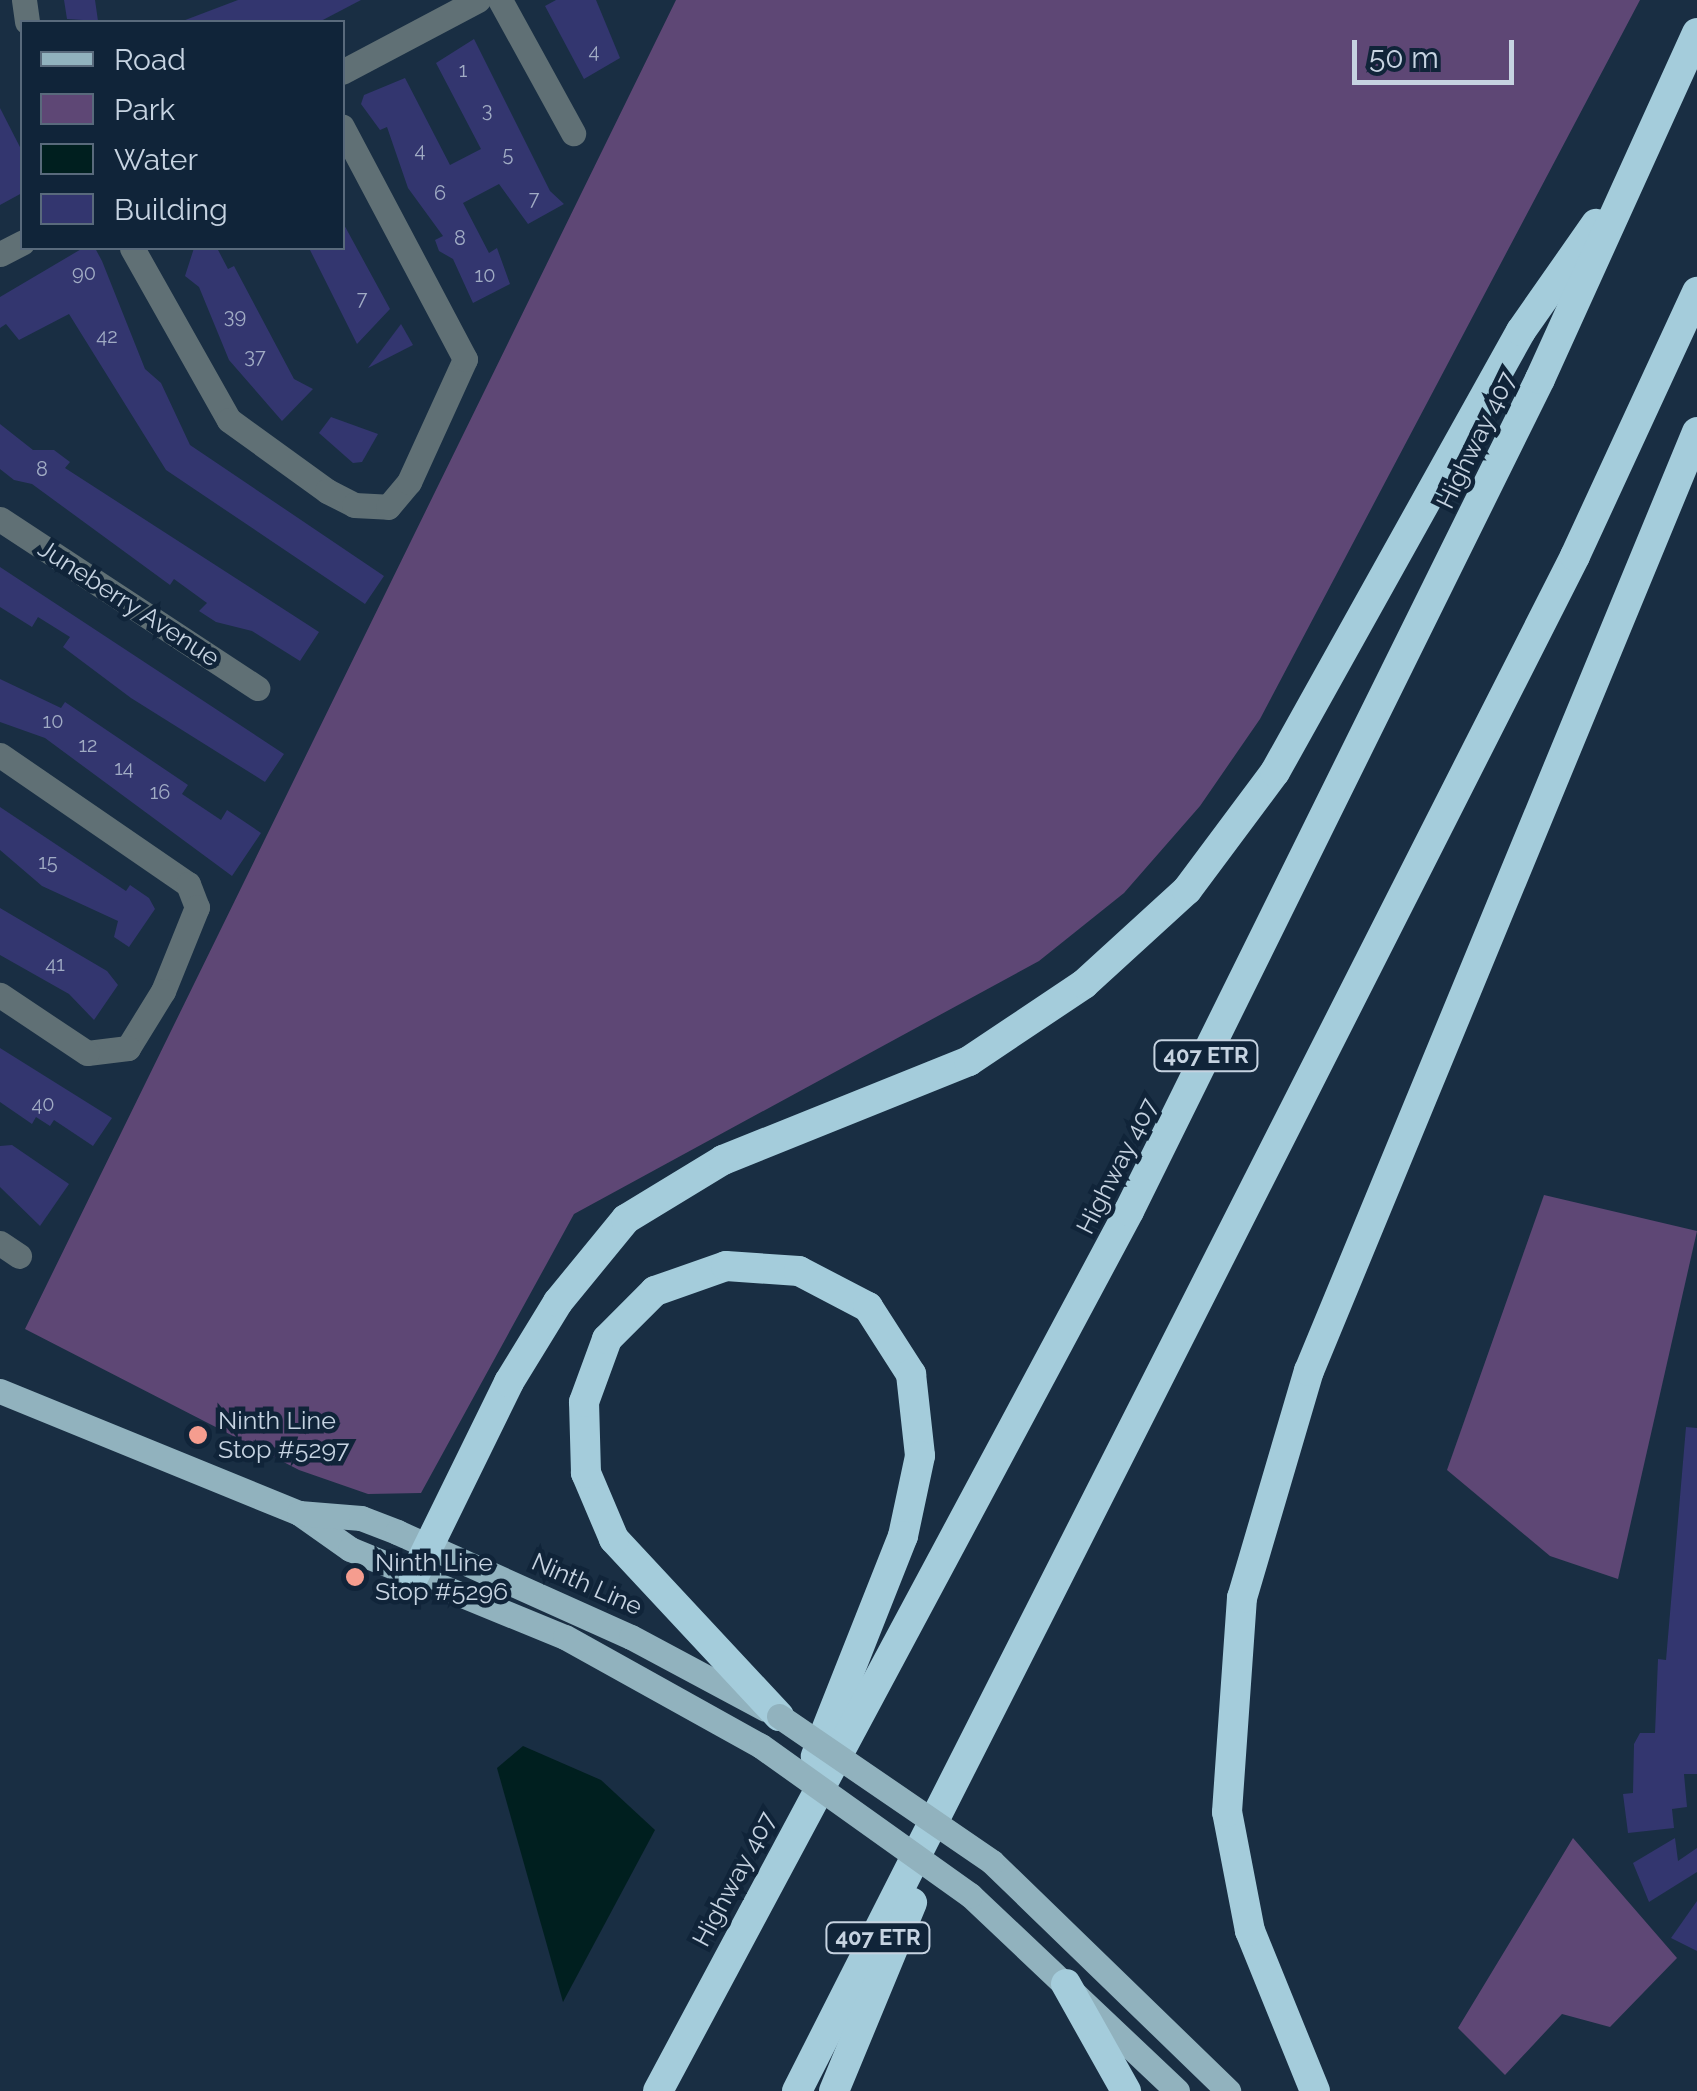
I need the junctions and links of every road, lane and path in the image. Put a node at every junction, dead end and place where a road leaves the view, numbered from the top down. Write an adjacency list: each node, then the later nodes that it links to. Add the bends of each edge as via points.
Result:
1 (478, 0): 4 (street)
2 (500, 0): 5 (street)
3 (1697, 34): 7 (highway, Highway 407 / 407 ETR)
4 (345, 70)
5 (573, 133)
6 (345, 134): 8 (street, via 464,359 409,482 388,507 354,505 326,491 228,420)
7 (1641, 158): 17 (highway, via 1521,331 1275,772 1187,890 1084,984 970,1061 723,1160 626,1219 558,1302 508,1382); 21 (highway, Highway 407 / 407 ETR, via 1130,1211)
8 (133, 250)
9 (1697, 292): 20 (highway, 407 ETR, via 1575,556)
10 (1697, 432): 29 (highway, via 1309,1372 1242,1598 1227,1812 1250,1931)
11 (0, 519): 12 (street, Juneberry Avenue)
12 (257, 688)
13 (0, 755): 14 (street, via 188,884 197,907 162,992 128,1048 87,1053)
14 (0, 995)
15 (0, 1392): 16 (main road)
16 (298, 1513): 17 (main road, Ninth Line, via 362,1518); 18 (main road, via 350,1549)
17 (431, 1547): 18 (highway); 19 (main road, Ninth Line, via 631,1637)
18 (414, 1576): 22 (main road, bridge, via 566,1637 761,1746 970,1896)
19 (779, 1716): 21 (highway, via 614,1539 586,1473 584,1402 607,1338 655,1290 726,1266 799,1271 868,1308 911,1374 920,1456 904,1536); 28 (main road, Ninth Line, bridge, via 992,1862)
20 (955, 1782): 24 (highway, 407 ETR); 25 (highway)
21 (737, 1936): 23 (highway, Highway 407 / 407 ETR)
22 (1066, 1984): 26 (highway); 27 (main road)
23 (658, 2091)
24 (798, 2091)
25 (834, 2091)
26 (1126, 2091)
27 (1178, 2091)
28 (1228, 2091)
29 (1315, 2091)

